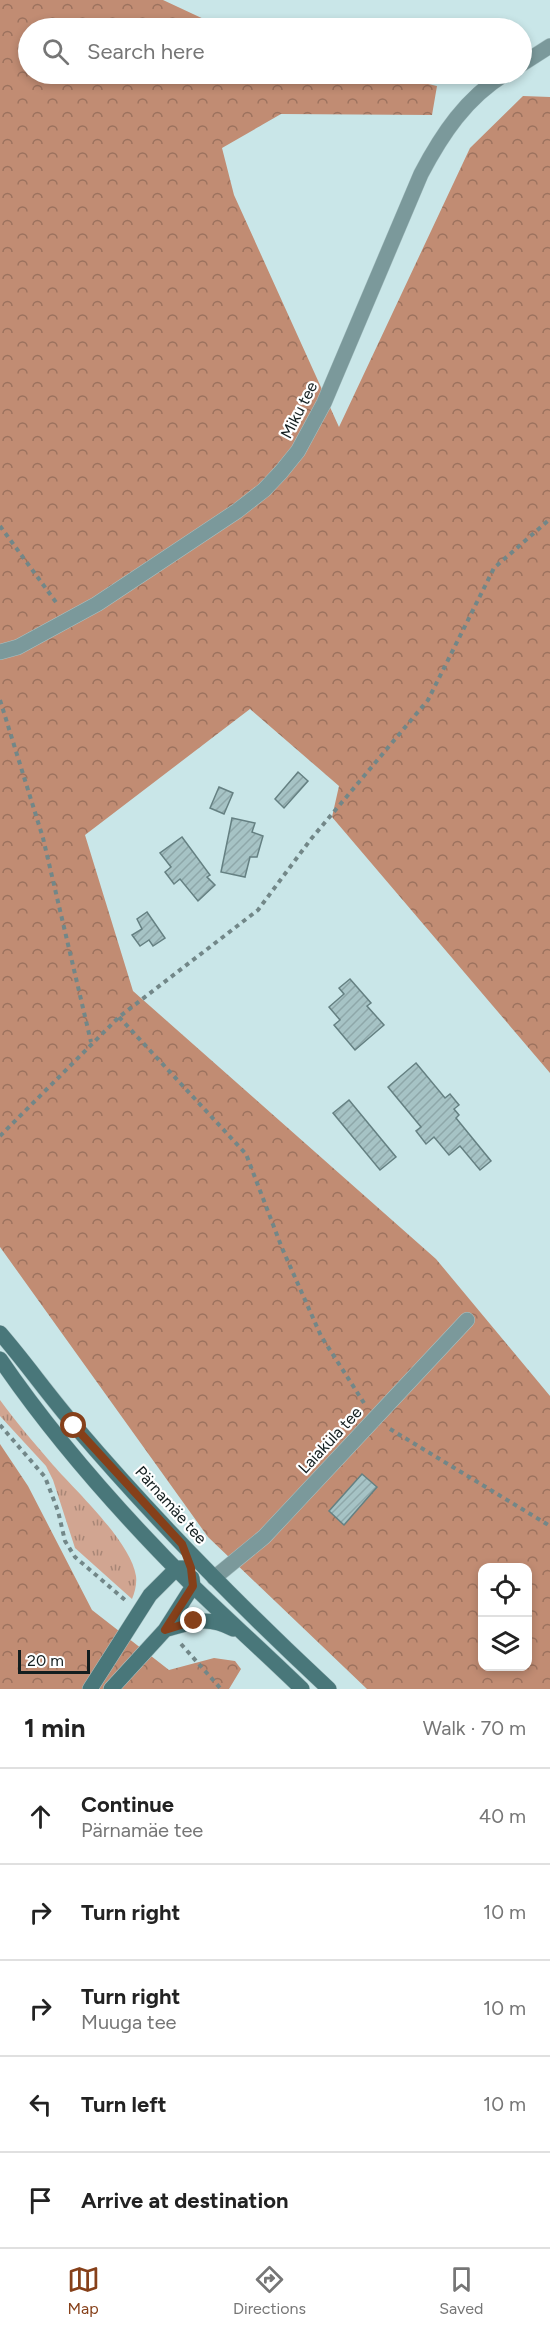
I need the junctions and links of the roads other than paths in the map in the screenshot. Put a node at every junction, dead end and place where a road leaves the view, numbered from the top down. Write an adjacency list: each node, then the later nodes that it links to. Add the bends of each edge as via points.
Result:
1 (550, 46): 2 (street)
2 (532, 57)
3 (492, 84): 4 (street, Miku tee, via 470,101 434,149 324,403 298,451 264,489 237,511 70,620)
4 (0, 652)
5 (467, 1320): 10 (street, Laiaküla tee, via 264,1537)
6 (0, 1333): 8 (main road, Pärnamäe tee, via 74,1426)
7 (0, 1359): 9 (main road, via 103,1492)
8 (182, 1544): 9 (main road); 10 (main road, Pärnamäe tee)
9 (184, 1568): 10 (main road); 11 (main road); 14 (main road, via 150,1595)
10 (214, 1578): 17 (main road, Pärnamäe tee)
11 (193, 1586): 12 (main road); 13 (main road)
12 (165, 1630): 13 (main road, via 194,1621 219,1621); 15 (main road)
13 (250, 1638): 16 (main road)
14 (90, 1689)
15 (111, 1689)
16 (302, 1689)
17 (329, 1689)

